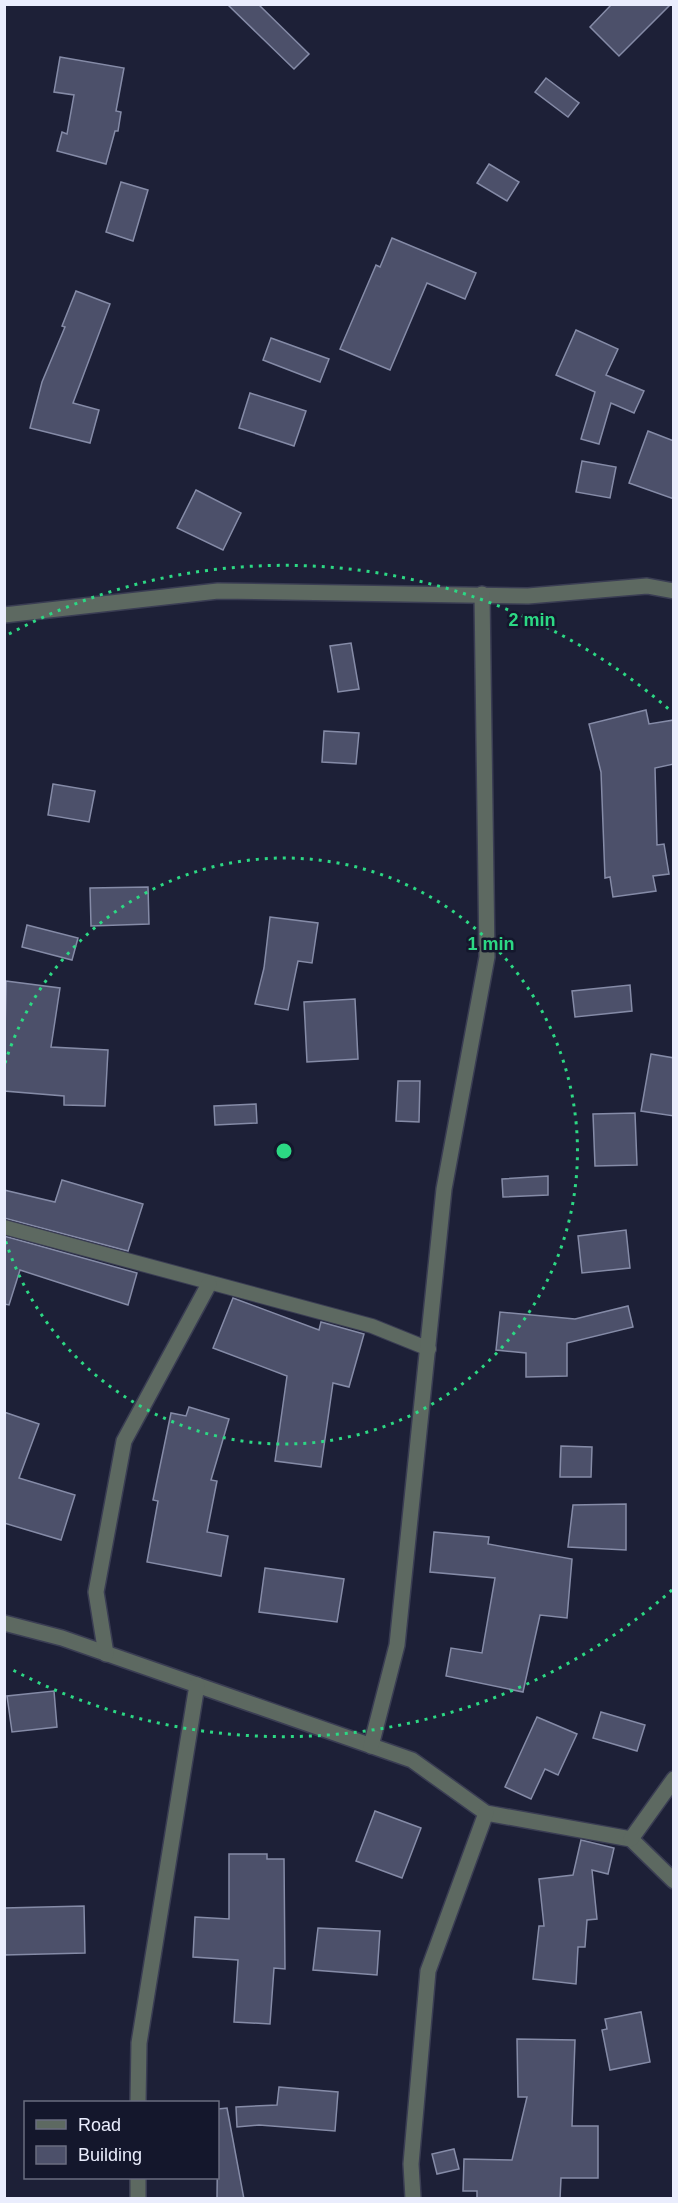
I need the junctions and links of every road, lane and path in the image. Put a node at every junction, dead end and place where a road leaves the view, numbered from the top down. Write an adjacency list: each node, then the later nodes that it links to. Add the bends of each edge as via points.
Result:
1 (674, 591): 2 (street, via 647,586 528,596)
2 (483, 594): 3 (street, via 218,591); 6 (street, via 487,957 444,1189)
3 (4, 615)
4 (4, 1227): 5 (lane)
5 (209, 1284): 6 (lane, via 372,1326); 8 (street, via 124,1441 96,1592)
6 (429, 1349): 10 (street, via 397,1645)
7 (4, 1623): 8 (street)
8 (106, 1654): 9 (street)
9 (197, 1685): 10 (street); 15 (street, via 139,2043)
10 (371, 1746): 12 (street, via 412,1760)
11 (674, 1779): 13 (street)
12 (486, 1813): 13 (street); 18 (street, via 428,1971 411,2164)
13 (631, 1839): 14 (street)
14 (674, 1881)
15 (138, 2101)
16 (138, 2179): 17 (street)
17 (138, 2199)
18 (413, 2199)

